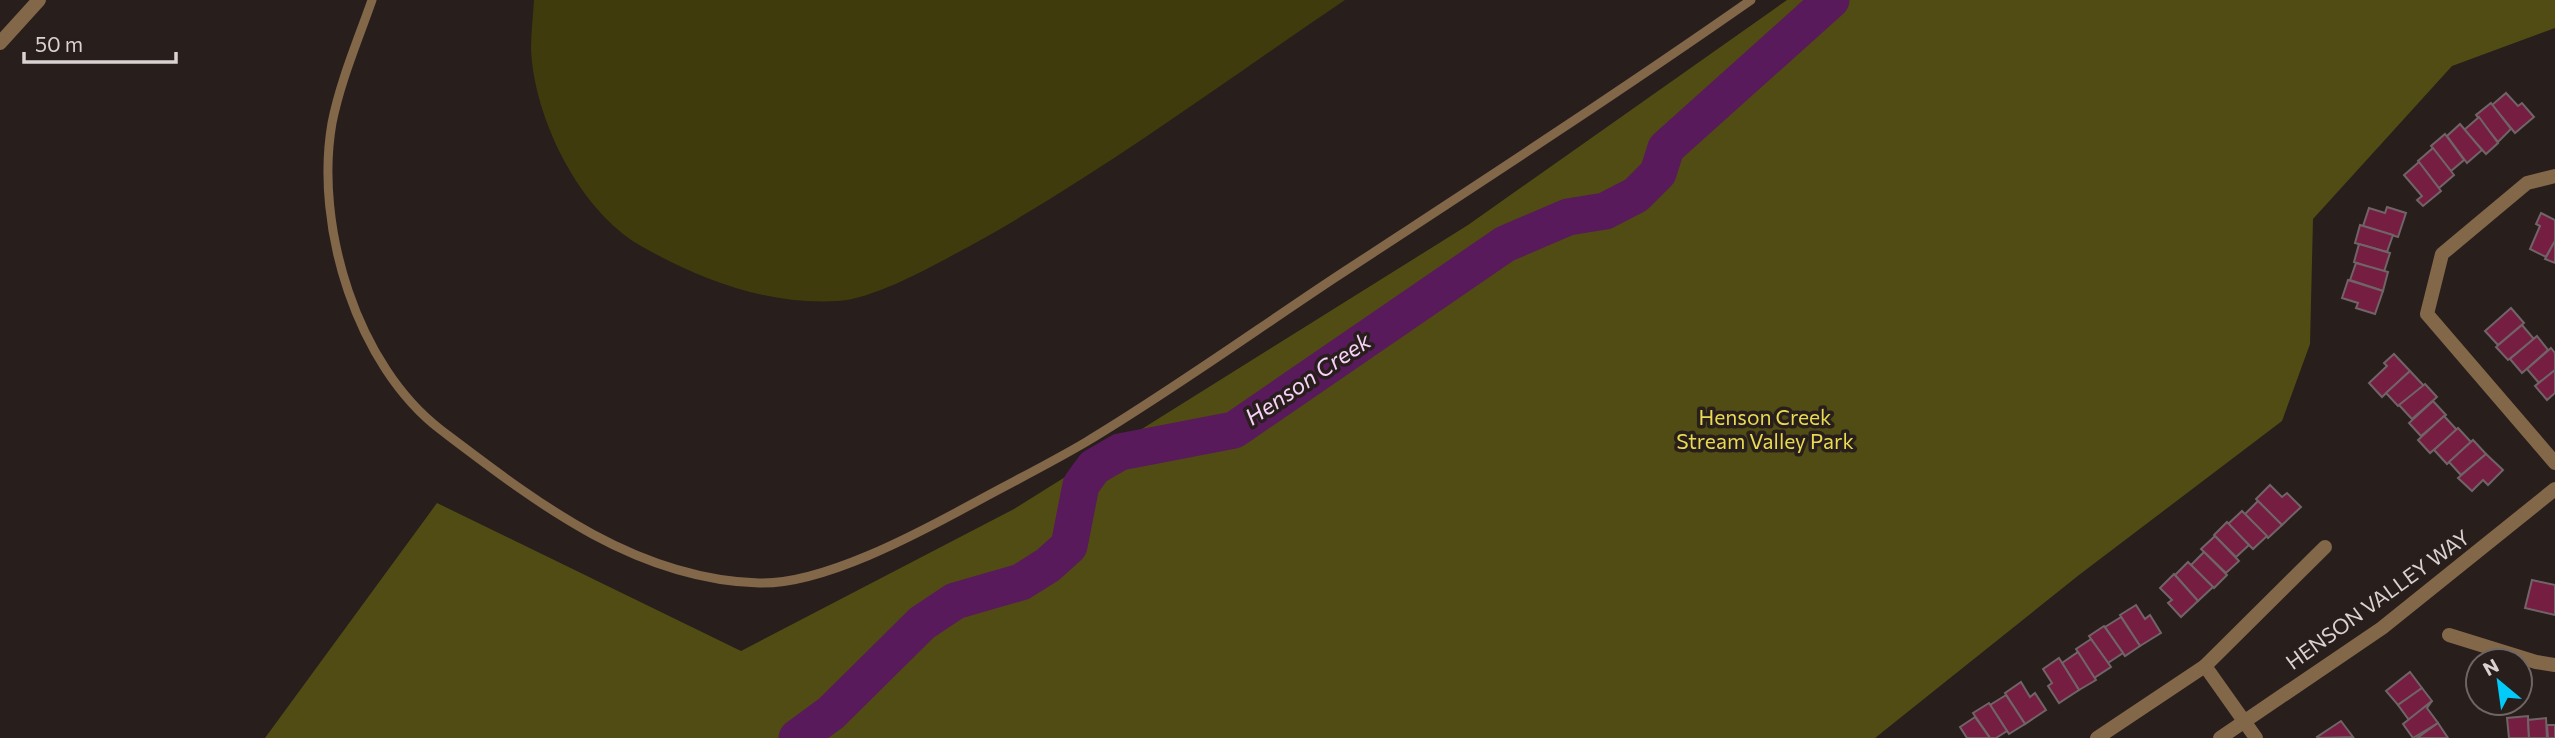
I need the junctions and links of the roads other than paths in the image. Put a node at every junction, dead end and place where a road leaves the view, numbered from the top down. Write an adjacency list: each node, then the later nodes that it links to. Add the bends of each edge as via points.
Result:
1 (39, 0): 4 (street)
2 (372, 0): 3 (lane, via 332,121 329,190 339,260 358,318 395,382 431,422 562,519 677,571 762,583 801,577 904,541 1086,442)
3 (1751, 0)
4 (0, 43)
5 (2555, 176): 6 (street, via 2527,183 2442,254 2427,314)
6 (2555, 463)
7 (2555, 489): 12 (street, HENSON VALLEY WAY, via 2382,628)
8 (2325, 547): 11 (street)
9 (2449, 635): 10 (street)
10 (2555, 664)
11 (2206, 666): 12 (street); 13 (street)
12 (2245, 721): 14 (street, HENSON VALLEY WAY); 15 (street)
13 (2097, 738)
14 (2220, 738)
15 (2256, 738)

